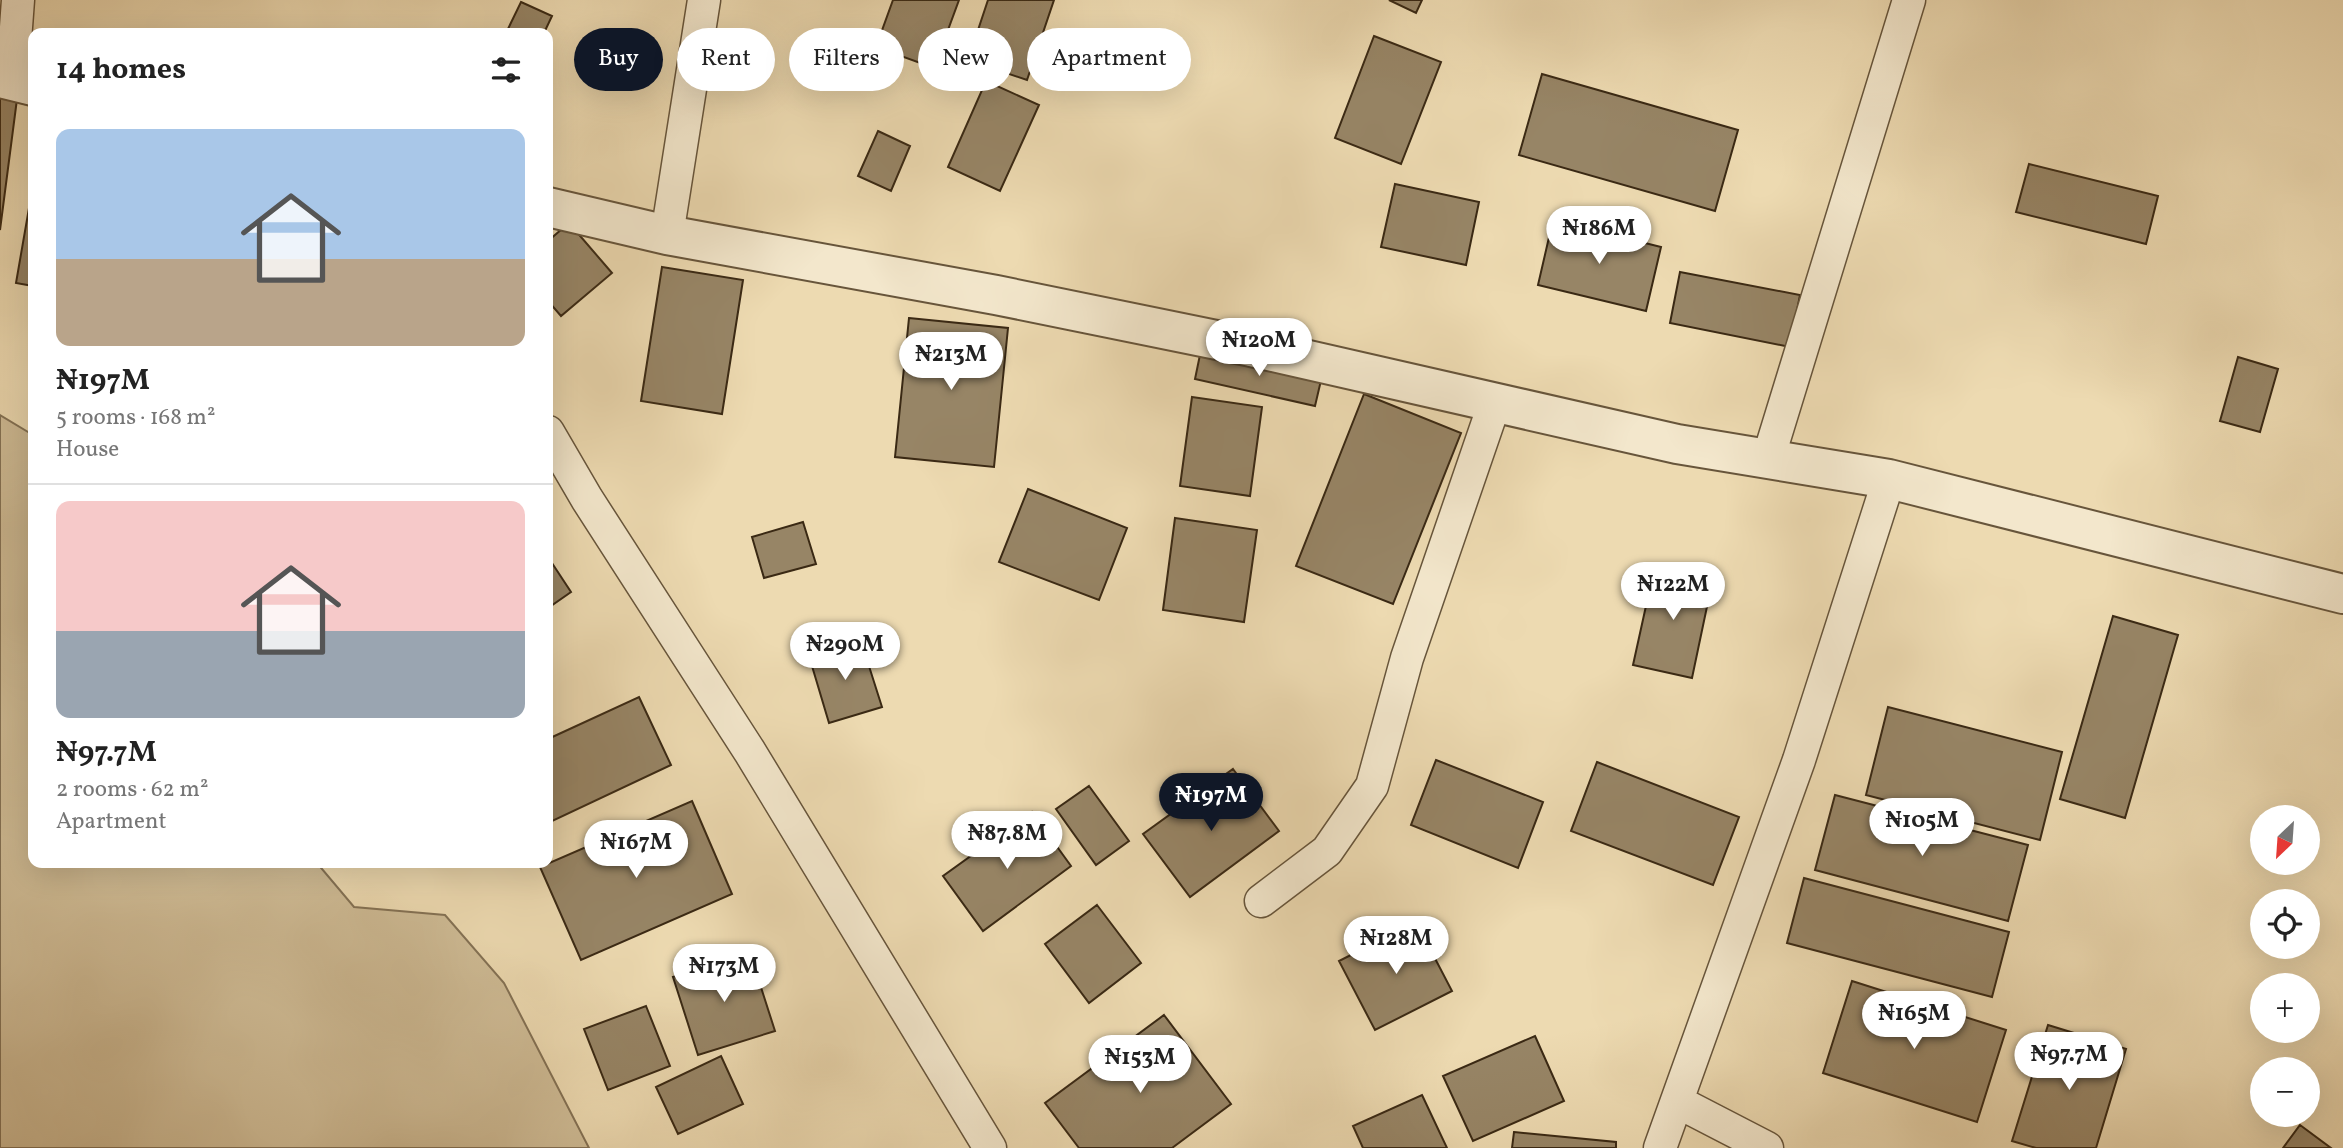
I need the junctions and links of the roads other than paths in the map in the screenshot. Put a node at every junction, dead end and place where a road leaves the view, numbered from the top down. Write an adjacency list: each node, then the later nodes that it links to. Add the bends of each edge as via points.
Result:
1 (18, 0): 4 (street)
2 (704, 0): 6 (street)
3 (1909, 0): 9 (street)
4 (15, 82)
5 (553, 209): 6 (street)
6 (667, 235): 7 (street, via 1009,298)
7 (1495, 402): 9 (street, via 1677,444); 12 (street, via 1407,658 1372,786 1327,851)
8 (553, 441): 14 (street, via 750,752)
9 (1768, 459): 10 (street)
10 (1889, 479): 11 (street); 13 (street, via 1800,760)
11 (2343, 594)
12 (1261, 901)
13 (1678, 1102): 15 (street); 16 (street)
14 (990, 1148)
15 (1660, 1148)
16 (1767, 1148)

